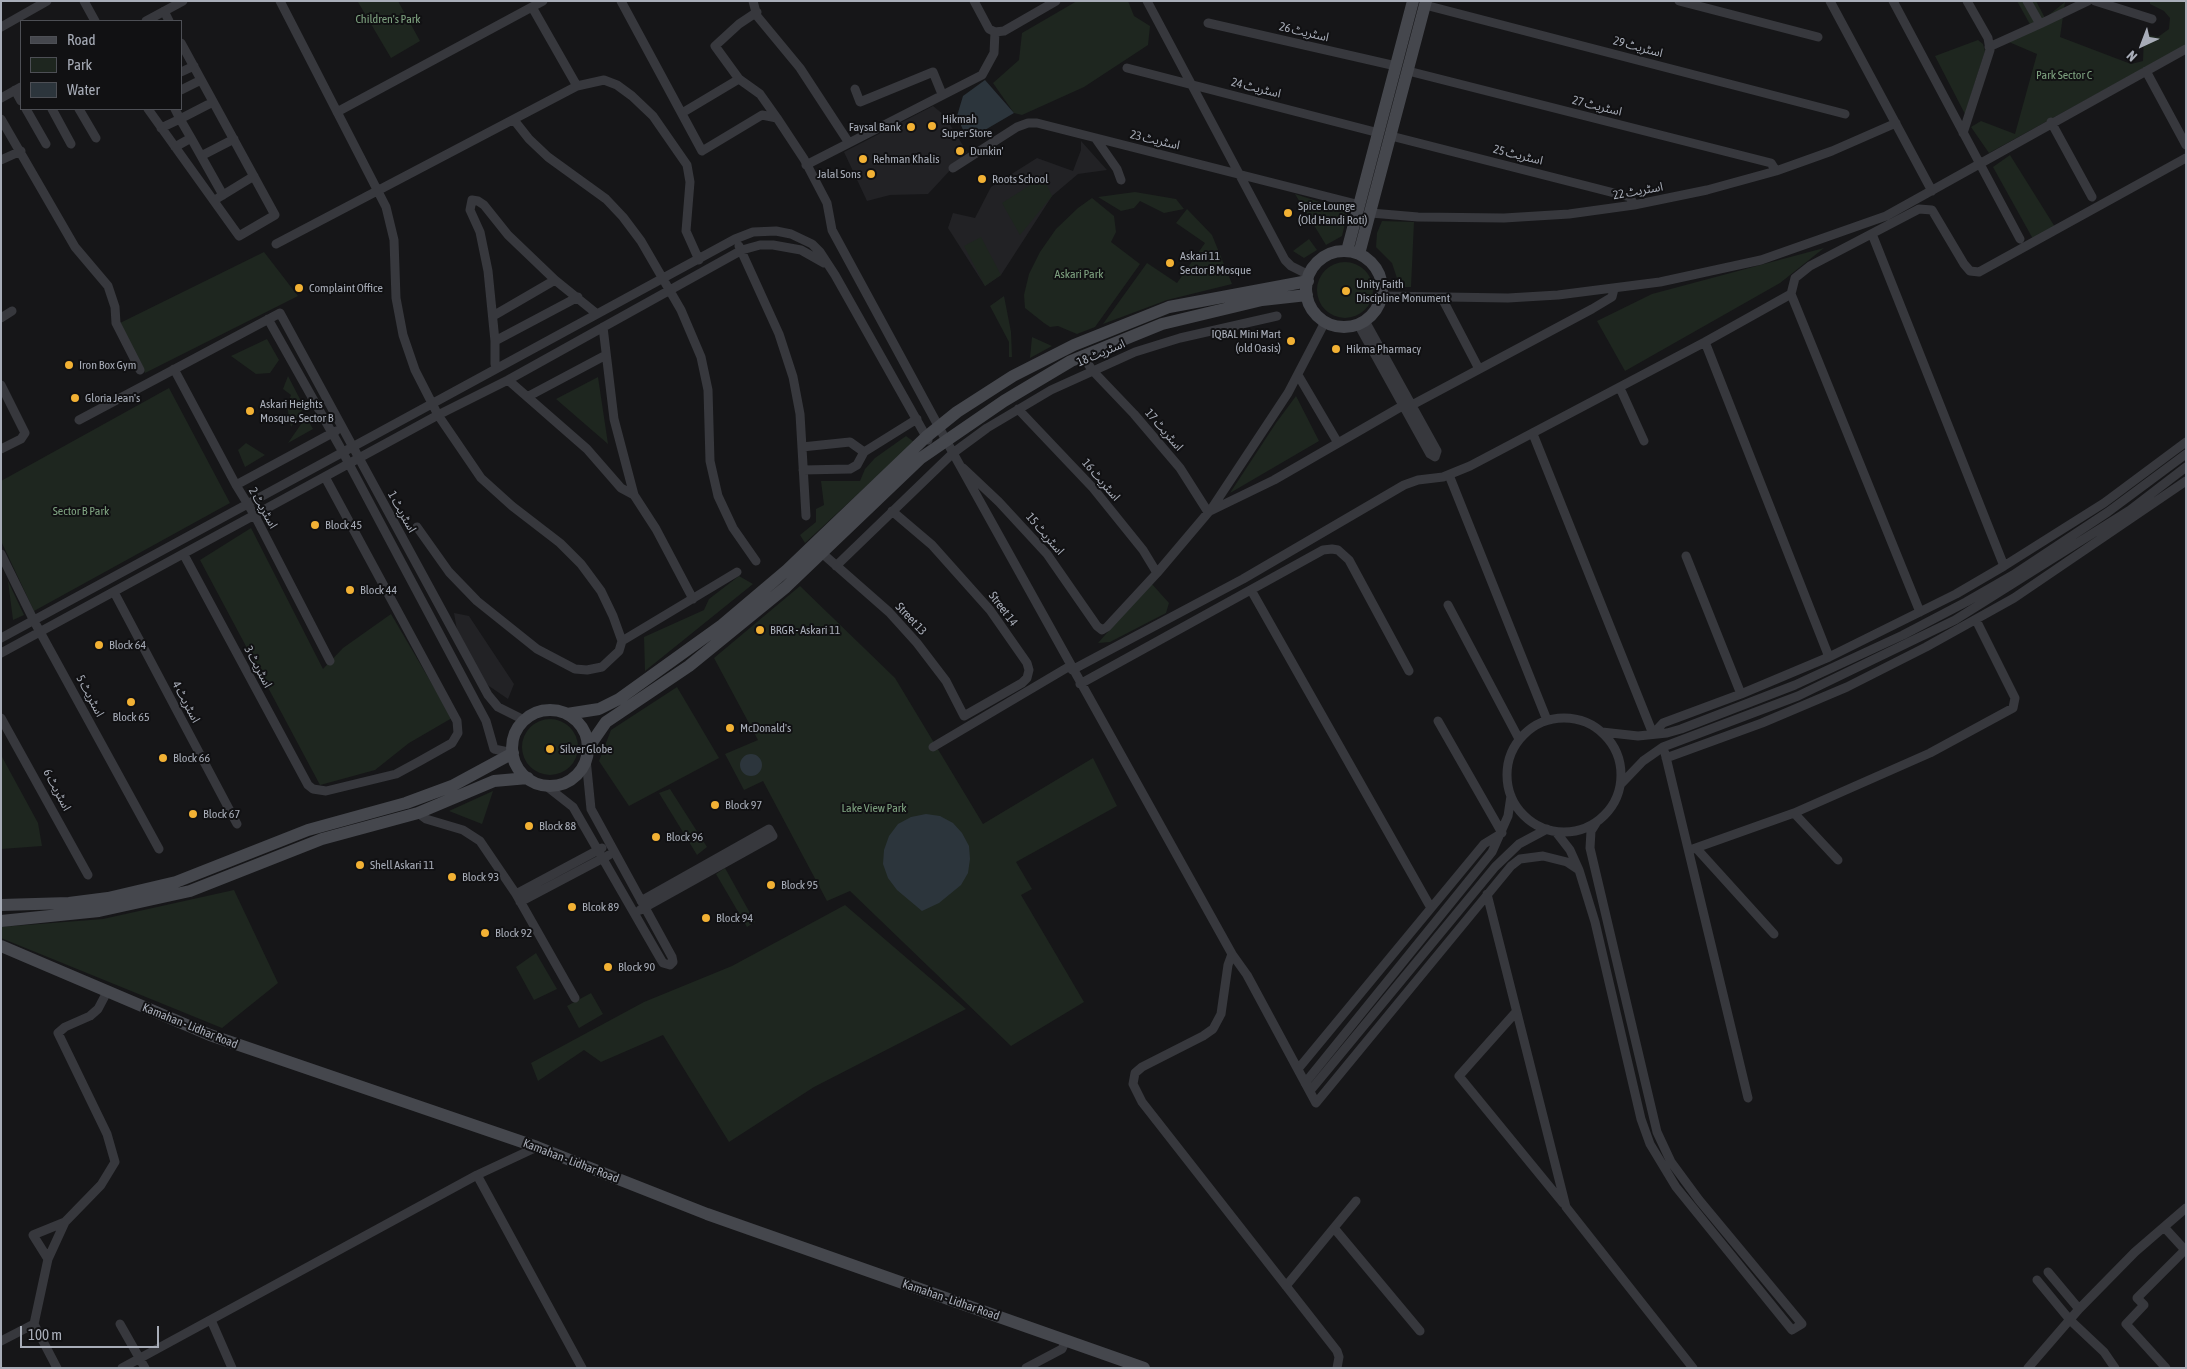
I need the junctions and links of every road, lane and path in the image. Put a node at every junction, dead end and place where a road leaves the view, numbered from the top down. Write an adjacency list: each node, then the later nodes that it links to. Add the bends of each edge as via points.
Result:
1 (47, 1): 28 (street)
2 (84, 1): 23 (street)
3 (183, 1): 20 (street)
4 (280, 1): 55 (street)
5 (543, 1): 19 (street)
6 (621, 1): 56 (street)
7 (753, 1): 21 (street)
8 (974, 1): 29 (street, via 989,29)
9 (1056, 1): 29 (street, via 1004,31)
10 (1147, 1): 42 (street)
11 (1679, 1): 30 (street)
12 (1830, 1): 63 (street)
13 (1893, 1): 65 (street)
14 (1967, 1): 32 (street, via 1988,38)
15 (2027, 1): 27 (street)
16 (2088, 1): 27 (street)
17 (2095, 1): 22 (street)
18 (1421, 2): 35 (street); 37 (street); 57 (street, اسٹریٹ 29)
19 (532, 7): 43 (street); 55 (street)
20 (164, 12): 24 (street); 25 (street)
21 (757, 12): 40 (street, via 715,46); 71 (street, via 800,68)
22 (2152, 19)
23 (94, 20)
24 (148, 20)
25 (168, 20)
26 (1208, 23): 35 (street, اسٹریٹ 26)
27 (2040, 24): 32 (street)
28 (1, 26)
29 (995, 32): 47 (street, via 994,53 982,75)
30 (1818, 37)
31 (182, 46): 34 (street)
32 (1989, 47): 65 (street)
33 (2186, 48): 38 (street)
34 (194, 66): 39 (street); 41 (street)
35 (1396, 66): 66 (street)
36 (1127, 68): 42 (street, اسٹریٹ 24)
37 (1408, 71): 66 (street); 83 (street, اسٹریٹ 27, via 1771,163)
38 (2146, 71): 62 (street); 74 (street)
39 (182, 72)
40 (739, 79): 56 (street); 58 (street, via 760,94)
41 (201, 80): 46 (street); 49 (street)
42 (1193, 85): 66 (street, اسٹریٹ 24); 85 (street)
43 (577, 86): 61 (street); 101 (street, via 604,80 617,85 653,116 687,165 690,182 686,231)
44 (18, 89): 48 (street)
45 (855, 89): 47 (street, via 860,102 933,72)
46 (182, 90)
47 (942, 94): 71 (street)
48 (1, 98)
49 (214, 102): 60 (street); 69 (street)
50 (27, 110): 72 (street)
51 (53, 110): 73 (street)
52 (80, 110): 67 (street)
53 (149, 110): 64 (street)
54 (175, 110): 60 (street)
55 (337, 112): 87 (street)
56 (682, 113): 58 (street, via 702,151 762,115)
57 (1845, 114)
58 (777, 118): 81 (street)
59 (1, 119): 76 (street)
60 (180, 119): 64 (street); 68 (street)
61 (514, 120): 87 (street); 104 (street, via 548,157 606,199 624,217)
62 (2051, 122): 80 (street); 90 (street)
63 (1896, 123): 83 (street, اسٹریٹ 22); 88 (street)
64 (161, 128): 75 (street)
65 (1963, 133): 80 (street)
66 (1385, 134): 92 (street); 93 (street, اسٹریٹ 25, via 1630,197); 94 (street)
67 (96, 138)
68 (191, 138): 75 (street); 77 (street)
69 (234, 139): 77 (street); 84 (street)
70 (1096, 139): 82 (street, اسٹریٹ 23, via 1028,123); 85 (street, اسٹریٹ 23); 86 (street)
71 (849, 143): 81 (street)
72 (46, 144)
73 (72, 144)
74 (2186, 145)
75 (175, 147): 91 (street)
76 (21, 151): 79 (street); 129 (street, via 75,248 108,286 116,323)
77 (201, 156): 89 (street)
78 (2186, 158): 95 (street, via 1980,272 1970,271 1964,264 1932,210 1919,209)
79 (1, 160)
80 (1980, 164): 88 (street); 97 (street)
81 (806, 165): 142 (street, via 827,202 832,230)
82 (953, 168)
83 (1776, 171): 93 (street, اسٹریٹ 22)
84 (254, 176): 89 (street); 91 (street, via 275,215 239,236)
85 (1242, 176): 92 (street, اسٹریٹ 23); 103 (street, via 1285,260)
86 (1121, 180)
87 (378, 191): 98 (street); 136 (street, via 386,207 394,240 396,298 403,336 415,370)
88 (1932, 191): 106 (street, via 1878,220 1770,258)
89 (223, 195): 91 (street)
90 (2092, 197)
91 (213, 201)
92 (1360, 205): 100 (street)
93 (1634, 205): 94 (street, اسٹریٹ 22, via 1504,218 1418,218)
94 (1371, 213): 100 (street)
95 (1872, 234): 108 (street, via 1800,272 1792,284); 181 (street)
96 (735, 239): 99 (street); 101 (street); 102 (street, via 763,231 791,234 812,244)
97 (2020, 239)
98 (276, 244)
99 (742, 250): 102 (street, via 760,245 801,250); 107 (street); 152 (street, via 785,351 800,414)
100 (1353, 253): 103 (street, via 1335,252 1324,257); 110 (street, via 1368,259 1378,271)
101 (699, 260): 104 (street)
102 (826, 264): 140 (street)
103 (1308, 278): 109 (street); 142 (street, via 1169,307 1120,326 1013,376)
104 (663, 279): 107 (street); 114 (street)
105 (556, 280): 112 (street); 115 (street); 115 (street, via 508,235 484,205 472,200 470,210 480,232)
106 (1614, 289): 111 (street, via 1508,298); 128 (street, via 1612,297)
107 (669, 290): 121 (street); 179 (street, via 701,357 708,390 710,460 718,496 733,528)
108 (1791, 294): 123 (street); 188 (street)
109 (1307, 295): 119 (street, via 1313,310); 125 (street, via 1262,300 1162,324)
110 (1382, 296): 111 (street); 120 (street, via 1376,310)
111 (1444, 296): 128 (street, via 1444,302)
112 (578, 297): 114 (street); 122 (street)
113 (12, 311): 117 (street)
114 (597, 314): 126 (street)
115 (493, 316): 122 (street)
116 (1277, 316): 130 (street, اسٹریٹ 18, via 1180,338)
117 (1, 318)
118 (268, 319): 127 (street, اسٹریٹ 1); 143 (street, اسٹریٹ 1, via 280,313); 144 (street, اسٹریٹ 1)
119 (1326, 322): 120 (street, via 1342,327); 131 (street)
120 (1362, 322): 137 (street)
121 (603, 327): 124 (street); 132 (street)
122 (495, 341): 126 (street, via 495,364)
123 (1706, 342): 134 (street); 195 (street)
124 (606, 355): 135 (street); 168 (street, via 614,418)
125 (1083, 356): 130 (street, اسٹریٹ 17); 147 (street, via 1018,392)
126 (498, 368): 136 (street)
127 (174, 369): 141 (street, اسٹریٹ 1); 167 (street, اسٹریٹ 2)
128 (1479, 369): 137 (street)
129 (140, 370)
130 (1092, 370): 138 (street, اسٹریٹ 18); 171 (street, اسٹریٹ 17, via 1180,468)
131 (1298, 375): 149 (street); 171 (street)
132 (508, 380): 135 (street); 139 (street)
133 (1, 385): 153 (street, via 25,433 21,439)
134 (1620, 388): 145 (street); 148 (street)
135 (526, 397): 168 (street, via 587,449 621,488)
136 (433, 404): 139 (street); 151 (street)
137 (1408, 405): 137 (street, via 1437,451 1435,457 1430,454); 149 (street)
138 (1018, 410): 157 (street, اسٹریٹ 18); 183 (street, اسٹریٹ 16, via 1093,488 1143,550)
139 (438, 415): 159 (street); 193 (street, via 480,478 581,564 601,591)
140 (917, 419): 146 (street); 156 (street)
141 (79, 420)
142 (939, 426): 146 (street); 147 (street)
143 (342, 427): 144 (street); 151 (street, اسٹریٹ 1)
144 (332, 433): 155 (street, اسٹریٹ 1); 167 (street)
145 (1533, 434): 164 (street); 208 (street)
146 (926, 437): 154 (street); 201 (street, via 787,570 722,625 619,698 599,709)
147 (946, 439): 154 (street); 157 (street)
148 (1644, 441)
149 (1338, 442): 171 (street, via 1274,480)
150 (2186, 442): 181 (street, via 2104,502)
151 (353, 447): 155 (street); 159 (street, اسٹریٹ 1)
152 (802, 447): 156 (street, via 850,442); 163 (street)
153 (1, 449)
154 (933, 449): 176 (street)
155 (343, 452): 161 (street, اسٹریٹ 1); 169 (street)
156 (864, 452): 163 (street, via 857,465 850,469)
157 (953, 453): 160 (street); 170 (street, اسٹریٹ 18)
158 (2186, 454): 208 (street, via 2108,512 1966,602 1795,685 1681,729)
159 (359, 458): 161 (street); 204 (street, اسٹریٹ 1, via 492,702 506,713)
160 (958, 463): 183 (street, اسٹریٹ 15, via 1047,554 1102,630); 197 (street)
161 (349, 464): 165 (street); 212 (street, اسٹریٹ 1, via 486,721 494,749)
162 (2186, 467): 211 (street, via 2130,510 1956,620 1798,696)
163 (804, 470): 173 (street)
164 (1449, 475): 197 (street, via 1404,486 1243,578); 205 (street)
165 (325, 477): 172 (street); 177 (street, اسٹریٹ 3, via 459,727 452,743 396,774 326,791 308,785)
166 (2186, 481): 189 (street, via 2043,579)
167 (236, 485): 169 (street, اسٹریٹ 2)
168 (634, 495): 186 (street)
169 (248, 504): 172 (street, اسٹریٹ 2); 190 (street)
170 (892, 510): 180 (street, اسٹریٹ 18); 202 (street, Street 14, via 932,545 990,610 1027,662 1029,670 1022,683)
171 (1208, 512): 183 (street)
172 (255, 516): 177 (street); 196 (street, اسٹریٹ 2)
173 (806, 516)
174 (417, 527): 193 (street, via 449,572 477,601 537,649 561,663 587,670 602,666 612,660)
175 (1, 554): 190 (street, اسٹریٹ 5)
176 (823, 554): 180 (street, Street 13); 213 (street, via 689,666 606,722)
177 (184, 555): 185 (street)
178 (1686, 556): 200 (street)
179 (756, 561)
180 (836, 566): 202 (street, Street 13, via 889,612 917,643 946,682)
181 (2004, 566): 188 (street)
182 (737, 572): 186 (street)
183 (1157, 573)
184 (1252, 590): 198 (street, via 1323,550 1338,550 1348,560); 199 (street); 242 (street)
185 (114, 592): 191 (street); 222 (street, اسٹریٹ 4)
186 (693, 599): 193 (street)
187 (1448, 605): 209 (street)
188 (1920, 612): 195 (street)
189 (1976, 620): 214 (street, via 1847,687); 220 (street, via 2015,698 2013,708 1930,753)
190 (34, 621): 191 (street, اسٹریٹ 5); 192 (street)
191 (40, 631): 194 (street); 227 (street, اسٹریٹ 5)
192 (2, 635)
193 (622, 641)
194 (1, 653)
195 (1829, 657): 200 (street)
196 (330, 661)
197 (1071, 668): 199 (street); 210 (street)
198 (1409, 671)
199 (1080, 684): 246 (street)
200 (1741, 694): 208 (street, via 1663,723)
201 (568, 714): 204 (street, via 549,710); 213 (street, via 583,728)
202 (964, 716)
203 (1, 718): 236 (street, اسٹریٹ 6)
204 (524, 720): 212 (street, via 514,735)
205 (1547, 720): 207 (street, via 1576,719); 209 (street)
206 (1438, 721): 225 (street)
207 (1602, 732): 208 (street, via 1624,736); 216 (street, via 1618,756)
208 (1653, 734)
209 (1519, 739): 218 (street, via 1508,760 1507,779)
210 (933, 747)
211 (1663, 747): 214 (street); 216 (street, via 1643,761)
212 (513, 753): 215 (street, via 518,767); 234 (street, via 452,786 406,803 308,830)
213 (587, 754): 217 (street, via 578,774 571,780); 226 (street, via 591,809)
214 (1666, 758): 229 (street)
215 (528, 778): 217 (street); 219 (street, via 494,780)
216 (1621, 784): 221 (street, via 1608,812)
217 (545, 785): 228 (street, via 573,807)
218 (1511, 796): 223 (street, via 1526,816); 225 (street)
219 (418, 813): 234 (street); 238 (street, via 426,819 463,830 480,841)
220 (1794, 813): 229 (street); 232 (street)
221 (1596, 823): 224 (street, via 1577,830); 235 (street, via 1591,831 1590,848 1657,1132 1671,1162 1690,1189 1802,1324 1792,1330 1676,1187 1650,1144)
222 (237, 824)
223 (1547, 829): 224 (street); 251 (street, via 1520,844 1495,867)
224 (1556, 832): 235 (street, via 1570,850)
225 (1502, 833): 242 (street, via 1484,844); 251 (street, via 1492,852)
226 (609, 844): 228 (street); 230 (street)
227 (159, 849)
228 (598, 850): 231 (street); 238 (street)
229 (1693, 850): 244 (street); 252 (street)
230 (614, 853): 231 (street); 239 (street)
231 (603, 858): 238 (street); 241 (street)
232 (1838, 860)
233 (711, 866): 233 (street, via 769,829 773,836); 239 (street)
234 (226, 870): 240 (street, via 108,898); 243 (street, via 190,891 99,911)
235 (1579, 870): 237 (street, via 1567,862 1544,856 1520,860)
236 (88, 875)
237 (1487, 894): 249 (street); 251 (street, via 1316,1103)
238 (518, 898): 248 (street)
239 (642, 904): 241 (street, via 635,911); 241 (street, via 672,957 670,965 663,963)
240 (1, 905)
241 (630, 907)
242 (1431, 908): 250 (street)
243 (1, 921)
244 (1774, 934)
245 (1, 946): 247 (street, Kamahan - Lidhar Road)
246 (1232, 954): 250 (street, via 1248,974); 264 (street, via 1219,1021 1203,1036 1142,1067 1133,1084 1142,1102)
247 (107, 992): 253 (street, Kamahan - Lidhar Road, via 210,1035); 258 (street, via 90,1016 58,1033 107,1134 115,1162 101,1185)
248 (575, 998)
249 (1516, 1012): 256 (street); 256 (street, via 1459,1076)
250 (1298, 1069): 251 (street)
251 (1308, 1087)
252 (1748, 1098)
253 (537, 1146): 254 (street); 271 (street, Kamahan - Lidhar Road, via 707,1214)
254 (477, 1175): 266 (street); 278 (street)
255 (1356, 1201): 260 (street)
256 (1566, 1207): 282 (street)
257 (2186, 1208): 259 (street)
258 (65, 1222): 261 (street); 261 (street, via 33,1235)
259 (2164, 1227): 265 (street); 285 (street, via 2185,1250 2137,1298 2144,1306 2126,1324)
260 (1334, 1228): 264 (street); 270 (street)
261 (48, 1259): 268 (street)
262 (2048, 1272): 265 (street)
263 (2037, 1280): 267 (street)
264 (1286, 1286): 281 (street, via 1337,1351)
265 (2079, 1309): 267 (street)
266 (211, 1320): 273 (street); 277 (street)
267 (2070, 1320): 283 (street); 284 (street, via 2104,1352)
268 (34, 1324): 272 (street); 274 (street)
269 (120, 1324): 273 (street)
270 (1420, 1331)
271 (1066, 1340): 279 (street, via 1062,1349); 280 (street, Kamahan - Lidhar Road)
272 (1, 1341)
273 (139, 1358): 275 (street); 276 (street)
274 (57, 1368)
275 (122, 1368)
276 (145, 1368)
277 (232, 1368)
278 (582, 1368)
279 (1026, 1368)
280 (1144, 1368)
281 (1338, 1368)
282 (1693, 1368)
283 (2028, 1368)
284 (2115, 1368)
285 (2166, 1368)

